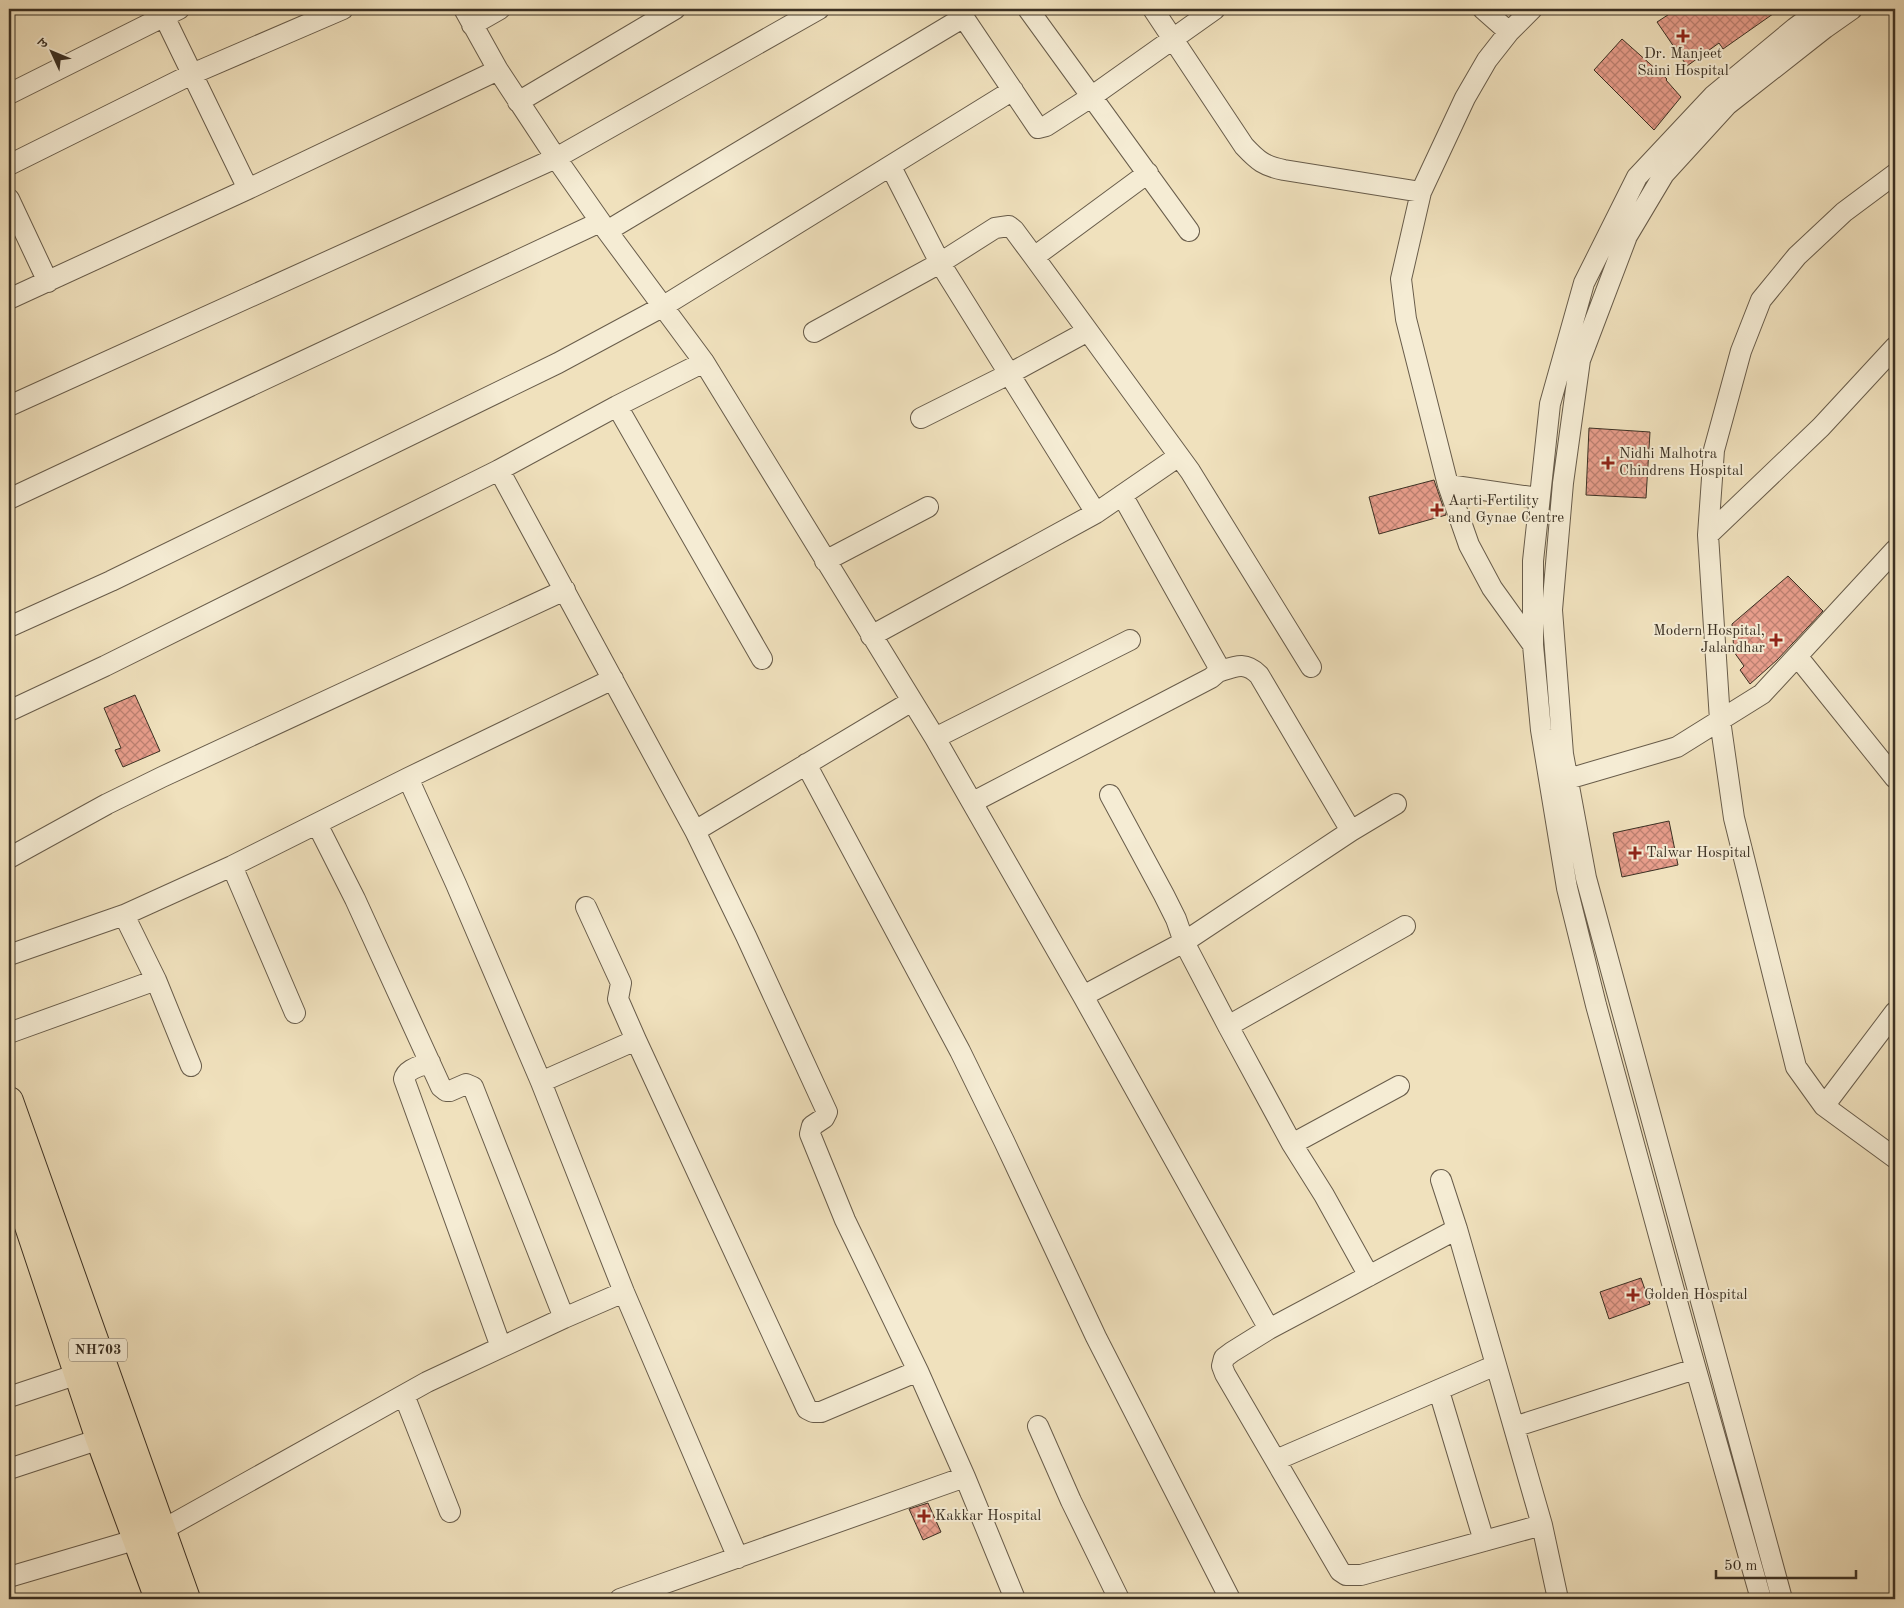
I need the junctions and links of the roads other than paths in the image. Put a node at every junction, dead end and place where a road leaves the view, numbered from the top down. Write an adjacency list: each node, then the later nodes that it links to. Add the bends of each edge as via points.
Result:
1 (343, 9): 18 (street)
2 (500, 9): 14 (street)
3 (675, 9): 22 (street)
4 (818, 9): 23 (street)
5 (1028, 9): 21 (street)
6 (1153, 9): 16 (street)
7 (1215, 9): 16 (street)
8 (1483, 9): 15 (street)
9 (1532, 9): 15 (street)
10 (1822, 9): 50 (street, via 1713,96 1637,177 1584,283 1550,404)
11 (1852, 9): 74 (street, via 1727,104 1664,174 1627,236 1580,360 1563,483 1552,610 1563,754)
12 (172, 12): 18 (street); 20 (street)
13 (961, 13): 19 (street); 31 (street)
14 (468, 17): 17 (street)
15 (1509, 32): 29 (street, via 1487,60 1465,98)
16 (1174, 39): 21 (street); 29 (street, via 1244,146 1257,160 1284,170)
17 (498, 70): 22 (street); 28 (street)
18 (192, 74): 24 (street); 28 (street)
19 (1014, 90): 21 (street, via 1038,128); 25 (street)
20 (9, 94)
21 (1091, 97): 26 (street)
22 (518, 102): 23 (street)
23 (556, 158): 31 (street); 43 (street)
24 (9, 165)
25 (890, 167): 34 (street); 37 (street)
26 (1148, 174): 32 (street); 33 (street)
27 (1895, 174): 54 (street, via 1844,212 1797,256 1761,300 1741,351 1714,450)
28 (248, 189): 35 (street)
29 (1421, 192): 48 (street, via 1401,279 1406,319)
30 (9, 200): 35 (street)
31 (603, 226): 37 (street); 51 (street)
32 (1189, 231)
33 (1034, 257): 34 (street, via 1014,230 1003,226); 38 (street)
34 (940, 263): 39 (street); 42 (street)
35 (48, 282): 36 (street)
36 (9, 299)
37 (662, 307): 41 (street); 58 (street, via 558,363)
38 (1088, 331): 42 (street); 46 (street)
39 (814, 332)
40 (1895, 347): 54 (street, via 1821,427)
41 (704, 362): 44 (street); 56 (street)
42 (1009, 374): 45 (street); 53 (street)
43 (9, 406)
44 (617, 406): 47 (street); 63 (street)
45 (921, 418)
46 (1179, 456): 49 (street); 64 (street)
47 (499, 470): 57 (street); 68 (street)
48 (1448, 485): 50 (street); 61 (street, via 1473,553 1492,588)
49 (1122, 495): 53 (street); 65 (street, via 1217,664)
50 (1538, 498): 61 (street, via 1533,561)
51 (9, 499)
52 (928, 507): 56 (street)
53 (1096, 513): 59 (street)
54 (1708, 535): 69 (street)
55 (1895, 550): 62 (street)
56 (825, 561): 59 (street)
57 (565, 590): 66 (street); 81 (street, via 162,777)
58 (9, 627)
59 (871, 636): 67 (street)
60 (1130, 640): 70 (street)
61 (1533, 645): 112 (street, via 1542,739 1567,888)
62 (1797, 656): 69 (street, via 1762,694); 73 (street)
63 (762, 660)
64 (1311, 667)
65 (1218, 672): 76 (street); 79 (street, via 1244,665 1259,675)
66 (613, 680): 72 (street); 80 (street)
67 (912, 701): 70 (street); 71 (street)
68 (9, 711)
69 (1720, 720): 74 (street, via 1676,747); 100 (street, via 1734,818 1796,1067)
70 (935, 738): 76 (street)
71 (806, 764): 80 (street); 135 (street, via 960,1052 1096,1337)
72 (408, 778): 78 (street); 97 (street)
73 (1895, 778)
74 (1568, 779): 138 (street, via 1586,878)
75 (1110, 795): 86 (street, via 1164,895)
76 (972, 802): 89 (street)
77 (1396, 804): 79 (street)
78 (317, 824): 82 (street); 95 (street)
79 (1352, 831): 86 (street)
80 (695, 832): 113 (street, via 826,1112 824,1118 812,1126 810,1134 845,1220)
81 (9, 858)
82 (232, 866): 84 (street); 91 (street)
83 (586, 907): 94 (street, via 621,983 618,999)
84 (124, 915): 87 (street); 88 (street)
85 (1405, 926): 92 (street)
86 (1184, 942): 89 (street); 92 (street)
87 (9, 955)
88 (156, 980): 93 (street); 96 (street)
89 (1082, 996): 109 (street)
90 (1895, 1012): 100 (street)
91 (294, 1013)
92 (1228, 1026): 101 (street)
93 (9, 1033)
94 (636, 1040): 97 (street); 113 (street, via 807,1409 821,1412)
95 (430, 1062): 108 (street, via 446,1091 466,1084 473,1087); 110 (street, via 408,1072 404,1079)
96 (191, 1066)
97 (541, 1082): 107 (street)
98 (1399, 1086): 101 (street)
99 (9, 1101): 126 (highway, NH703)
100 (1824, 1106): 102 (street)
101 (1292, 1144): 106 (street)
102 (1895, 1158)
103 (9, 1166): 114 (highway, NH703)
104 (1441, 1180): 105 (street)
105 (1457, 1229): 106 (street); 111 (street)
106 (1369, 1276): 109 (street)
107 (624, 1292): 108 (street); 128 (street)
108 (564, 1318): 110 (street)
109 (1269, 1329): 121 (street, via 1224,1358 1222,1366)
110 (502, 1347): 116 (street)
111 (1496, 1365): 115 (street); 119 (street)
112 (1696, 1369): 119 (street); 137 (street)
113 (918, 1371): 123 (street)
114 (78, 1374): 117 (street); 120 (highway, NH703)
115 (1439, 1391): 121 (street); 127 (street)
116 (404, 1395): 124 (street); 126 (street)
117 (9, 1397)
118 (1038, 1426): 134 (street)
119 (1514, 1426): 125 (street)
120 (100, 1439): 122 (street); 126 (highway, NH703)
121 (1276, 1460): 127 (street, via 1340,1571 1346,1576 1361,1575)
122 (9, 1469)
123 (965, 1477): 128 (street); 133 (street)
124 (450, 1512)
125 (1542, 1525): 127 (street); 136 (street)
126 (150, 1535): 129 (street); 130 (highway, NH703); 131 (highway, NH703)
127 (1484, 1541)
128 (738, 1558): 132 (street)
129 (9, 1577)
130 (159, 1599)
131 (186, 1599)
132 (620, 1599)
133 (1015, 1599)
134 (1119, 1599)
135 (1230, 1599)
136 (1558, 1599)
137 (1761, 1599)
138 (1782, 1599)

